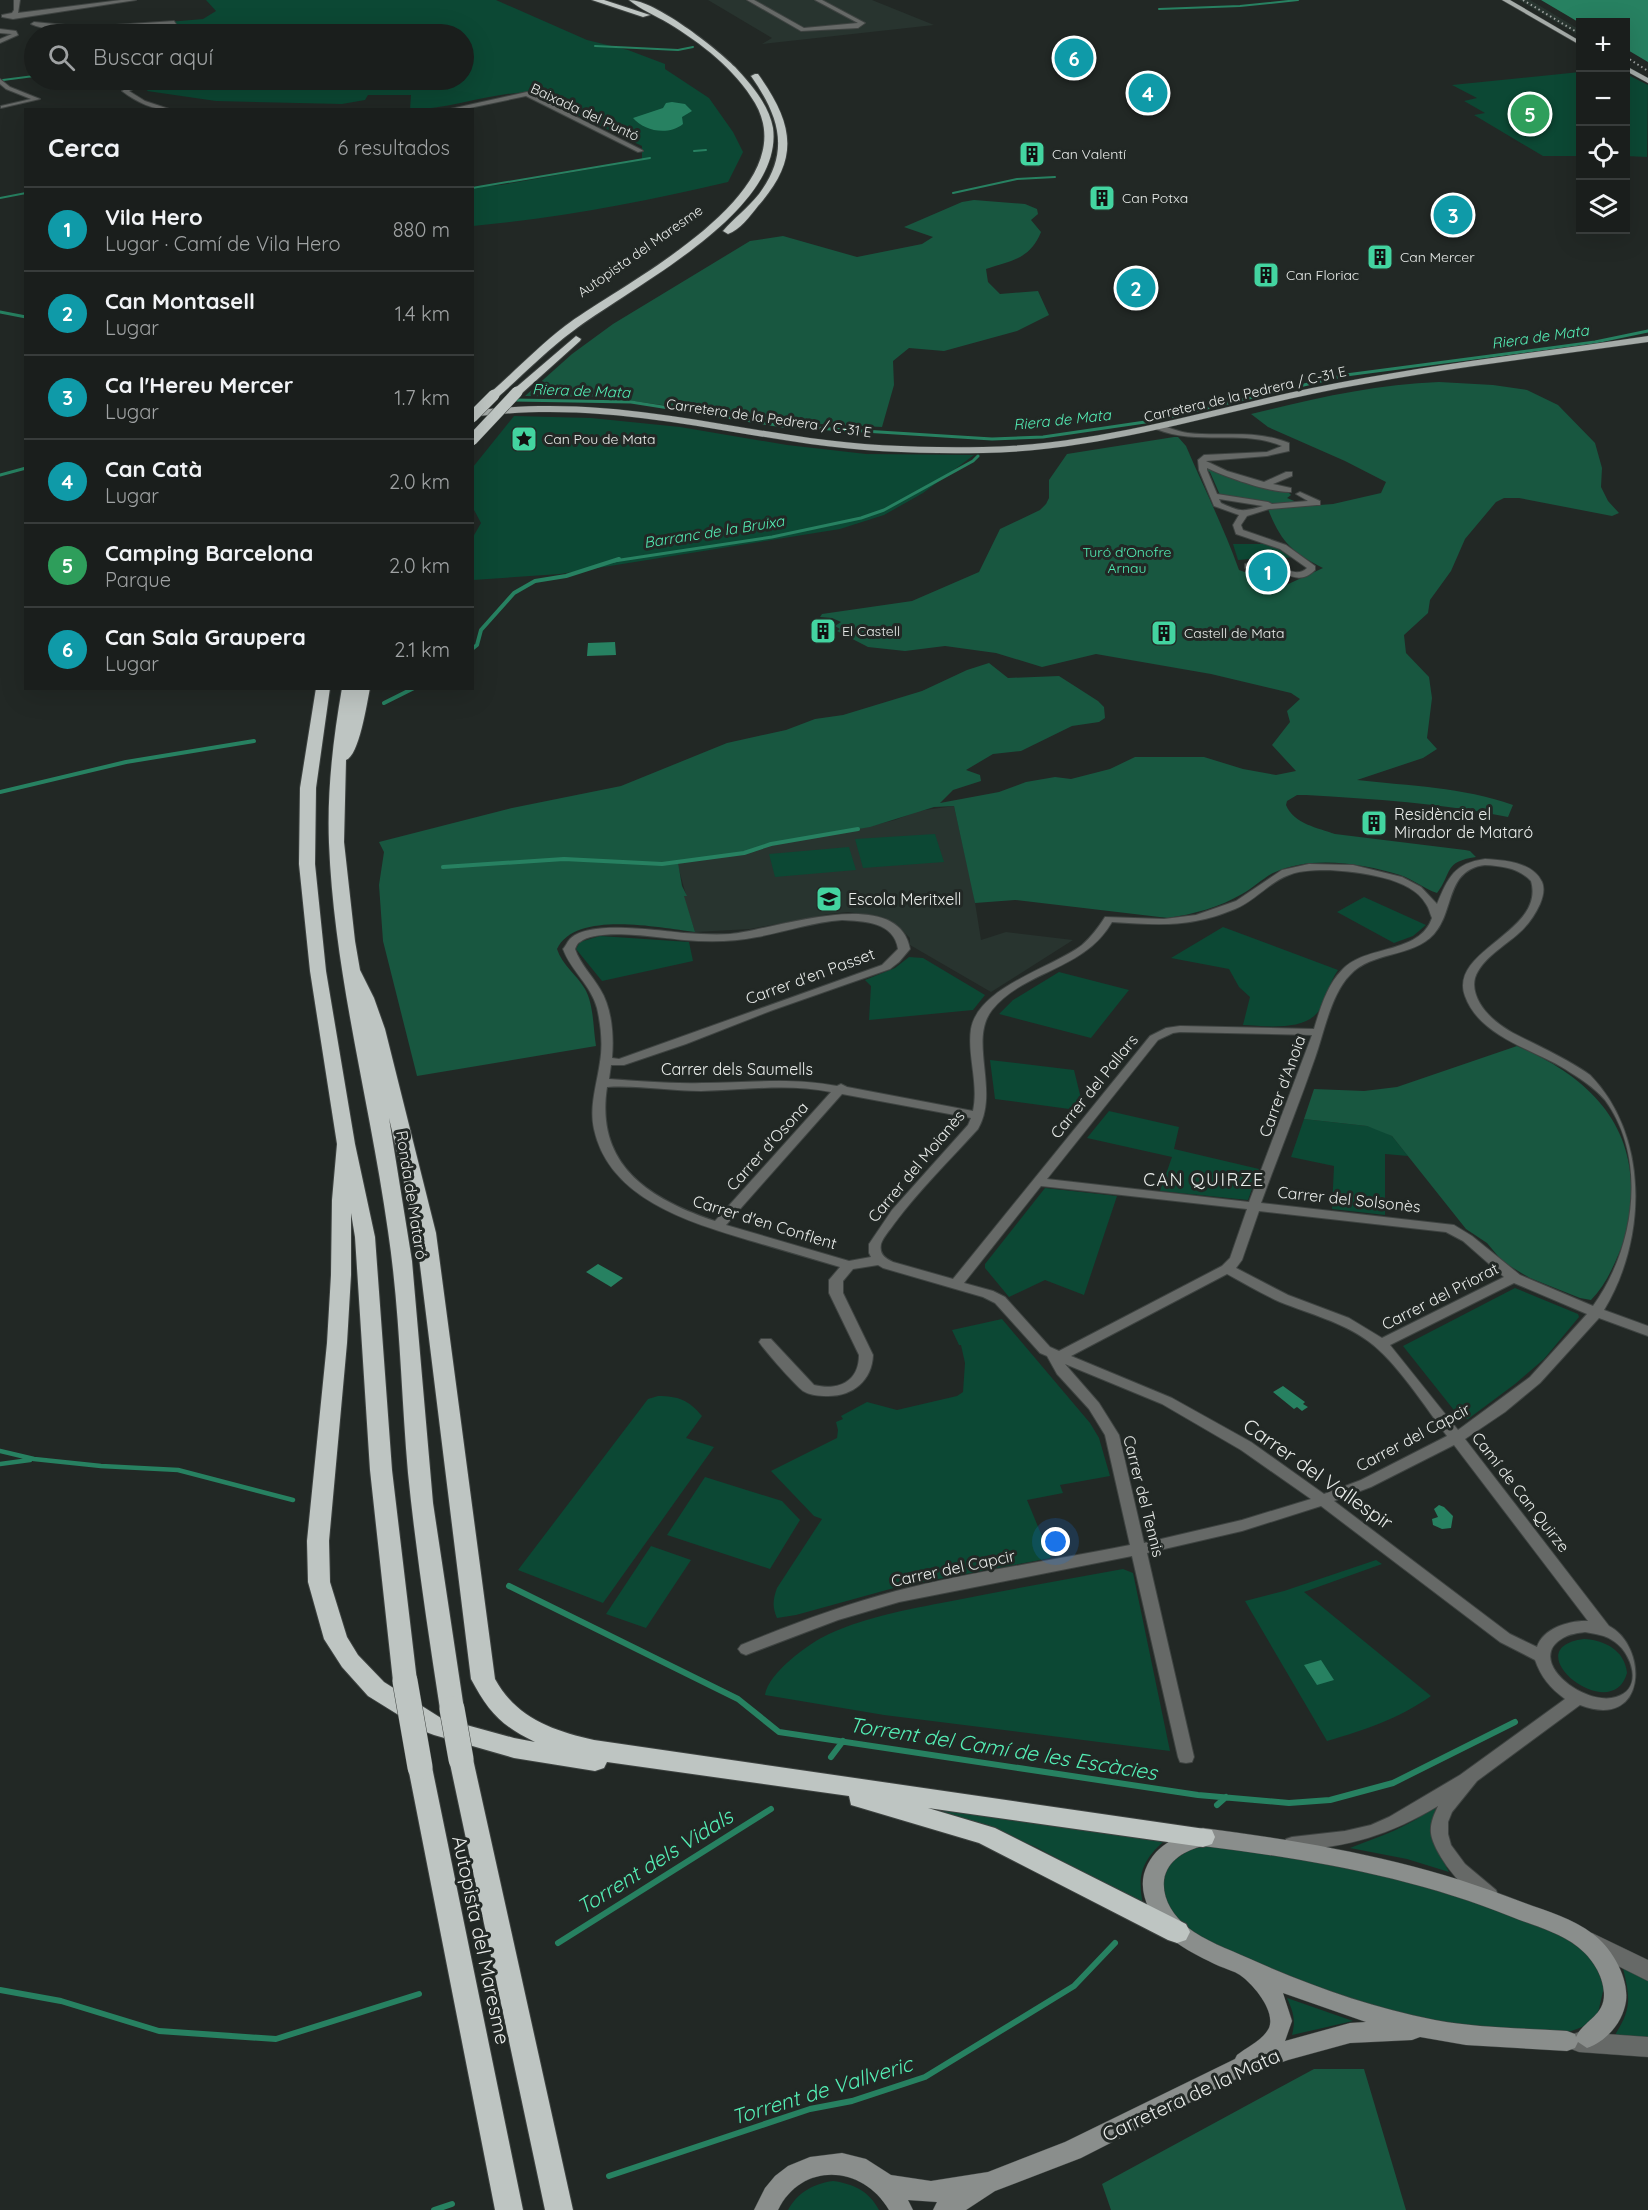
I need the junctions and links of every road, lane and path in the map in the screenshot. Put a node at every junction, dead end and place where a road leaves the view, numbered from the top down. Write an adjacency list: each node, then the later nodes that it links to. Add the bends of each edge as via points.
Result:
1 (17, 0): 9 (street, via 17,10)
2 (133, 0): 9 (street)
3 (596, 0): 17 (highway, via 659,21)
4 (633, 0): 17 (highway, Autopista del Maresme)
5 (649, 0): 14 (highway)
6 (750, 0): 7 (street, via 803,30 862,23)
7 (818, 0)
8 (1505, 0): 15 (main road)
9 (9, 17): 11 (street)
10 (174, 23): 12 (street)
11 (34, 24)
12 (161, 24)
13 (0, 31): 16 (street, via 15,35)
14 (710, 36)
15 (1576, 40)
16 (0, 41)
17 (712, 51): 32 (highway, Autopista del Maresme, bridge, via 751,91 766,120 768,151 753,185 704,236 568,329)
18 (730, 53): 27 (highway, via 771,97 780,114 784,138 783,154 769,187)
19 (1630, 70): 21 (main road)
20 (0, 81): 23 (street, via 8,88 37,98)
21 (1648, 81)
22 (127, 90): 24 (street, via 142,102)
23 (3, 107)
24 (162, 108)
25 (460, 108): 26 (street, Baixada del Puntó, via 527,94)
26 (640, 151)
27 (723, 236)
28 (713, 242): 29 (highway)
29 (605, 317)
30 (588, 330): 35 (highway, bridge, via 516,392)
31 (1648, 339): 34 (main road, Carretera de la Pedrera / C-31 E, via 1416,372 1292,395)
32 (474, 413)
33 (474, 415): 34 (main road, Carretera de la Pedrera / C-31 E, via 528,408 612,411 836,444 919,450 1043,446)
34 (1159, 427): 36 (street, via 1179,435 1256,437 1286,445 1286,449 1267,454 1208,457)
35 (474, 439)
36 (1202, 463): 38 (street); 41 (street)
37 (1289, 474): 38 (street)
38 (1265, 485): 39 (street)
39 (1288, 490)
40 (1300, 494): 42 (street, via 1317,503)
41 (1213, 496): 42 (street); 43 (street, via 1221,507)
42 (1277, 506): 43 (street)
43 (1244, 514): 44 (street, via 1239,532 1283,547 1312,569 1295,575 1263,562)
44 (1248, 566)
45 (323, 690): 59 (highway, via 308,788 307,864 318,971)
46 (349, 690): 48 (highway, Ronda de Mataró)
47 (363, 690): 48 (highway, via 348,751)
48 (337, 771): 51 (highway, Ronda de Mataró, via 336,859)
49 (1538, 885): 50 (street, Carrer d'Anoia, via 1533,877 1516,867 1493,862 1472,864 1461,869); 68 (street, Carrer del Capcir, via 1538,896 1528,920 1517,933 1477,962 1468,978 1468,992 1483,1016 1495,1026 1587,1078 1628,1119 1640,1141 1648,1186 1643,1211 1621,1272)
50 (1437, 918): 52 (street, Carrer d'Anoia, via 1422,938 1364,961 1344,974); 58 (street, Carrer del Moianès, via 1426,895 1406,882 1366,871 1318,867 1283,873 1246,900 1182,921 1108,919 1088,944 1011,988 980,1018 976,1036)
51 (351, 969): 80 (highway, Ronda de Mataró, via 398,1233 412,1357 419,1472); 83 (highway, via 376,1029 426,1233 483,1678 499,1705 523,1726 558,1741 594,1750)
52 (1318, 1033): 60 (street, Carrer del Pallars, via 1179,1029 1161,1033); 61 (street, Carrer d'Anoia)
53 (606, 1060): 54 (street); 54 (street, Carrer d'en Passet, via 600,996 569,949 583,936 609,931 701,938 744,936 857,916 882,923 904,942 900,955 886,967); 56 (street, Carrer d'en Conflent)
54 (620, 1063): 55 (street, via 616,1072)
55 (626, 1084): 56 (street, Carrer dels Saumells); 57 (street, Carrer dels Saumells, via 701,1087 791,1083)
56 (600, 1085): 62 (street, Carrer d'en Conflent, via 601,1131 619,1168 666,1205)
57 (841, 1088): 58 (street, Carrer dels Saumells); 62 (street, Carrer d'Osona)
58 (980, 1116): 63 (street, Carrer del Moianès, via 880,1235 875,1253)
59 (346, 1144): 86 (highway, via 337,1343 318,1541 319,1582 336,1639 376,1689 434,1725 514,1748 859,1798 907,1810 986,1835); 97 (highway, Autopista del Maresme, bridge, via 365,1237 381,1470 405,1681 440,1879)
60 (1039, 1182): 61 (street, Carrer del Solsonès); 67 (street, Carrer del Pallars)
61 (1255, 1205): 65 (street, Carrer d'Anoia, via 1236,1260); 66 (street, Carrer del Solsonès, via 1449,1228 1471,1240)
62 (718, 1226): 64 (street, Carrer d'en Conflent)
63 (880, 1260): 64 (street); 67 (street, Carrer del Tennis)
64 (849, 1264): 70 (street, via 836,1280 836,1293 866,1354 867,1364 859,1380 836,1391 809,1389)
65 (1227, 1269): 71 (street, Camí de Can Quirze, via 1283,1298 1344,1321); 72 (street)
66 (1514, 1277): 68 (street, Carrer del Solsonès); 71 (street, Carrer del Priorat)
67 (956, 1284): 72 (street, Carrer del Tennis, via 1000,1300 1045,1350)
68 (1597, 1311): 69 (street, Carrer del Solsonès); 73 (street, Carrer del Capcir, via 1534,1380)
69 (1648, 1331)
70 (766, 1342)
71 (1381, 1344): 73 (street, Camí de Can Quirze)
72 (1057, 1355): 74 (street, Carrer del Vallespir, via 1167,1401 1246,1446); 75 (street, Carrer del Tennis, via 1062,1371 1094,1406 1112,1435)
73 (1455, 1438): 74 (street, Carrer del Capcir, via 1393,1472); 76 (street, Camí de Can Quirze)
74 (1324, 1501): 75 (street, Carrer del Capcir, via 1202,1537); 78 (street, Carrer del Vallespir, via 1505,1638)
75 (1139, 1549): 77 (street, Carrer del Capcir, via 916,1592 846,1611); 81 (street, Carrer del Tennis)
76 (1603, 1629): 78 (street, via 1568,1627 1554,1633 1545,1643); 79 (street, via 1620,1637 1639,1655 1646,1677 1642,1689 1631,1699 1615,1704)
77 (746, 1649)
78 (1542, 1656): 79 (street, via 1551,1680)
79 (1577, 1699): 82 (street)
80 (452, 1709): 98 (highway, Autopista del Maresme, bridge, via 483,1868)
81 (1186, 1757)
82 (1476, 1772): 84 (street, via 1394,1822 1351,1836); 85 (street, via 1442,1815 1443,1844 1459,1870)
83 (1203, 1837): 84 (main road); 86 (main road, via 1183,1842 1156,1868 1156,1903)
84 (1277, 1845): 85 (main road, via 1446,1882)
85 (1497, 1900): 87 (main road)
86 (1177, 1932): 88 (main road)
87 (1574, 1933): 89 (street); 91 (main road, via 1610,1969 1616,1992 1611,2014 1596,2033)
88 (1240, 1965): 90 (main road, via 1316,1996); 93 (main road, via 1271,1994 1281,2026 1270,2044)
89 (1648, 1971)
90 (1436, 2030): 91 (main road); 93 (main road, Carretera de la Mata, via 1350,2033)
91 (1577, 2040): 92 (street)
92 (1648, 2046)
93 (1233, 2070): 94 (main road, Carretera de la Mata, via 1073,2150)
94 (988, 2183): 95 (main road, Carretera de la Mata, via 931,2192); 100 (main road, Carretera de la Mata)
95 (886, 2186): 96 (main road, via 854,2166 825,2164 793,2175); 99 (main road)
96 (765, 2209)
97 (509, 2210)
98 (560, 2210)
99 (901, 2210)
100 (945, 2210)

